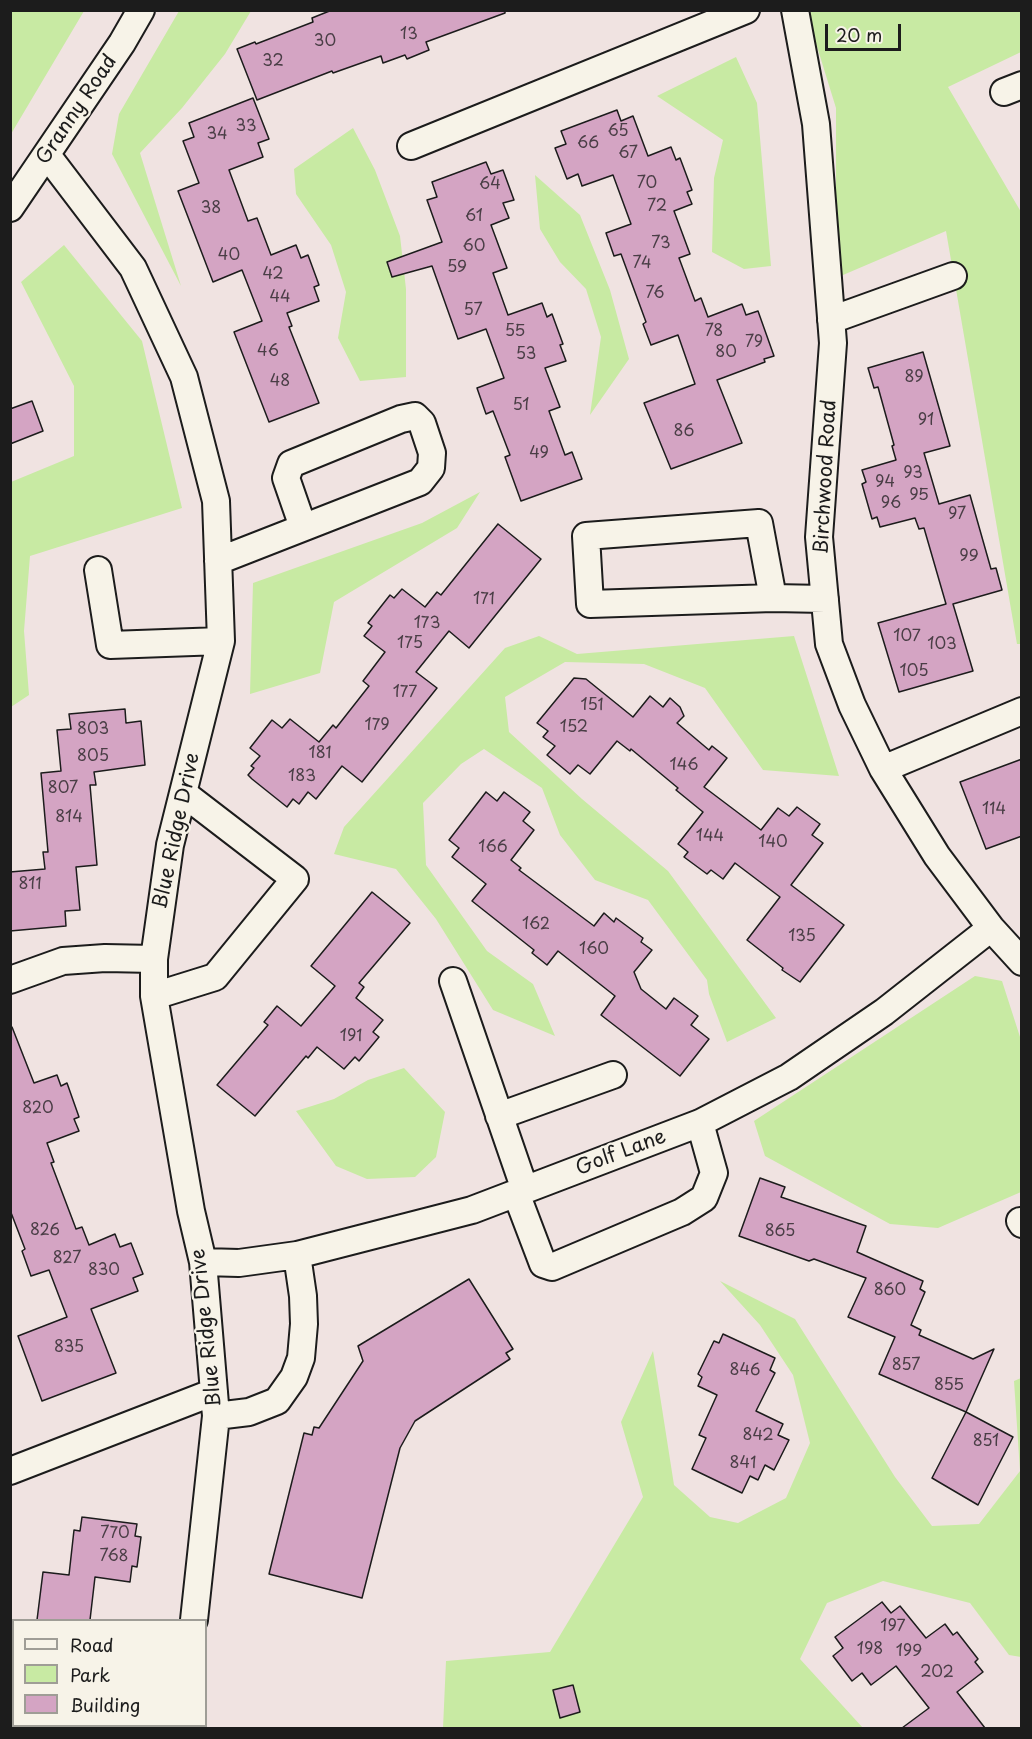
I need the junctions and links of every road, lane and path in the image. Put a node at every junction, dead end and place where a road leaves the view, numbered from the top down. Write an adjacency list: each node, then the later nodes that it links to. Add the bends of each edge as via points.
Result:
1 (141, 10): 5 (street, Granny Road)
2 (746, 10): 4 (street)
3 (795, 10): 8 (street, Birchwood Road, via 816,124)
4 (411, 146)
5 (47, 155): 6 (street, Granny Road); 10 (street, Blue Ridge Drive, via 133,268 184,377 216,501)
6 (10, 208)
7 (952, 276): 8 (street)
8 (831, 320): 13 (street, Birchwood Road, via 833,343 819,537)
9 (303, 527): 9 (street, via 420,482 431,468 432,453 422,423 415,416 401,419 291,464 286,478); 10 (street)
10 (218, 561): 14 (street, Blue Ridge Drive)
11 (98, 570): 14 (street, via 110,645)
12 (773, 598): 12 (street, via 759,524 586,536 590,604); 13 (street)
13 (825, 599): 16 (street, Birchwood Road, via 829,644 852,705)
14 (221, 640): 17 (street, Blue Ridge Drive)
15 (1022, 711): 16 (street)
16 (883, 769): 18 (street, Birchwood Road, via 937,856)
17 (183, 793): 19 (street, Blue Ridge Drive, via 170,845); 23 (street, via 295,879 215,976)
18 (991, 928): 20 (street, Birchwood Road); 26 (street, Golf Lane, via 884,1012 789,1077)
19 (154, 959): 21 (street, via 63,962); 23 (street, Blue Ridge Drive)
20 (1022, 962)
21 (10, 980)
22 (453, 981): 25 (street)
23 (154, 996): 29 (street, Blue Ridge Drive)
24 (613, 1075): 25 (street)
25 (499, 1116): 27 (street)
26 (700, 1123): 27 (street, Golf Lane); 27 (street, via 714,1173 704,1198 682,1212 552,1267 543,1264)
27 (520, 1192): 28 (street, Golf Lane, via 472,1210)
28 (297, 1255): 29 (street, Golf Lane, via 239,1263); 30 (street, via 304,1324 301,1358 294,1377 277,1401 249,1412)
29 (203, 1262): 30 (street, Blue Ridge Drive)
30 (215, 1404): 31 (street); 32 (street, Blue Ridge Drive)
31 (10, 1471)
32 (194, 1619)

